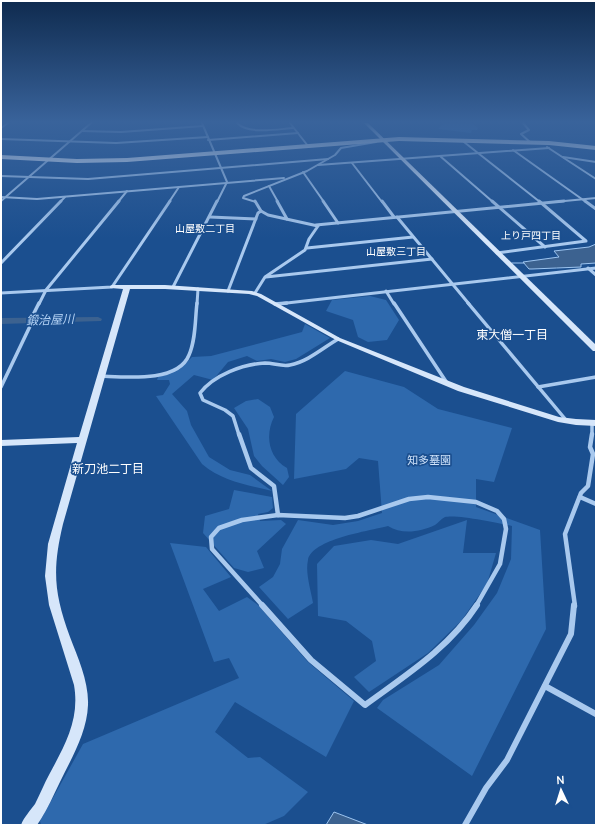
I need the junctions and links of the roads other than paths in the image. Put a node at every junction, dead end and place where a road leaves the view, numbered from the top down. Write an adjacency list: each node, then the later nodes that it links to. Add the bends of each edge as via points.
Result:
1 (47, 162): 16 (street)
2 (218, 162): 13 (street)
3 (298, 162): 13 (street)
4 (323, 162): 12 (street)
5 (371, 162): 11 (street)
6 (406, 162): 33 (street)
7 (446, 162): 30 (street)
8 (488, 162): 29 (street)
9 (529, 162): 27 (street)
10 (569, 162): 18 (street)
11 (352, 163): 12 (street); 35 (street)
12 (316, 165): 14 (street)
13 (221, 168): 16 (street, via 88,179); 19 (street)
14 (303, 172): 17 (street); 38 (street)
15 (1, 176): 16 (street)
16 (29, 177): 25 (street)
17 (288, 177): 19 (street); 20 (street)
18 (596, 179)
19 (227, 182): 21 (street); 34 (street)
20 (269, 186): 32 (street, via 243,198 255,201); 37 (street)
21 (179, 187): 22 (street); 52 (street)
22 (126, 191): 23 (street); 56 (street)
23 (65, 196): 25 (street, via 37,199); 45 (street)
24 (1, 197): 25 (street)
25 (5, 197): 28 (street)
26 (596, 198): 27 (street)
27 (583, 200): 29 (street); 31 (street)
28 (1, 201)
29 (542, 204): 30 (street); 41 (street, via 586,241)
30 (500, 208): 33 (street); 41 (street)
31 (596, 209)
32 (261, 211): 36 (street); 37 (street)
33 (456, 212): 35 (street); 43 (street)
34 (210, 217): 36 (street); 54 (street)
35 (396, 217): 38 (street); 40 (street)
36 (256, 219): 57 (street)
37 (287, 219): 39 (street)
38 (338, 223): 39 (street)
39 (316, 225): 42 (street, via 318,229 309,239)
40 (413, 237): 42 (street); 44 (street)
41 (545, 247): 43 (street)
42 (307, 248): 50 (street)
43 (497, 252): 48 (street)
44 (432, 259): 50 (street); 51 (street)
45 (1, 263)
46 (588, 268): 47 (street); 48 (street); 49 (street)
47 (596, 268)
48 (521, 275): 51 (street); 63 (street)
49 (596, 275)
50 (265, 277): 60 (street)
51 (452, 283): 58 (street); 68 (street)
52 (112, 287): 53 (street); 56 (street)
53 (128, 287): 54 (street); 64 (street)
54 (173, 287): 55 (street)
55 (198, 289): 57 (street); 64 (street, via 190,349 186,360 180,366 171,372 156,375)
56 (46, 290): 59 (street); 67 (street)
57 (228, 291): 60 (street)
58 (386, 291): 61 (street); 66 (street)
59 (1, 293)
60 (255, 293): 61 (street)
61 (275, 304): 62 (street)
62 (338, 339): 66 (street); 75 (street, via 292,365 265,363 234,370 200,393 203,400 233,416 251,468 274,486)
63 (596, 349)
64 (101, 376): 71 (street)
65 (596, 377): 68 (street)
66 (448, 383): 69 (street)
67 (1, 387)
68 (538, 387): 69 (street)
69 (566, 420): 70 (street)
70 (594, 423): 73 (street, via 588,486)
71 (82, 440): 72 (street); 78 (street, via 51,547 49,568 56,613 76,669 82,703 77,732 67,755)
72 (1, 443)
73 (580, 497): 74 (street); 76 (street, via 565,534 575,609 574,622 571,634)
74 (596, 504)
75 (278, 514): 75 (street, via 242,520 219,528 211,537 212,549 311,660 365,705 435,654 466,622 500,564 506,529 500,512 489,506 444,498 409,499 345,518)
76 (545, 686): 77 (street); 79 (street, via 507,760 486,788)
77 (596, 714)
78 (28, 825)
79 (465, 825)

